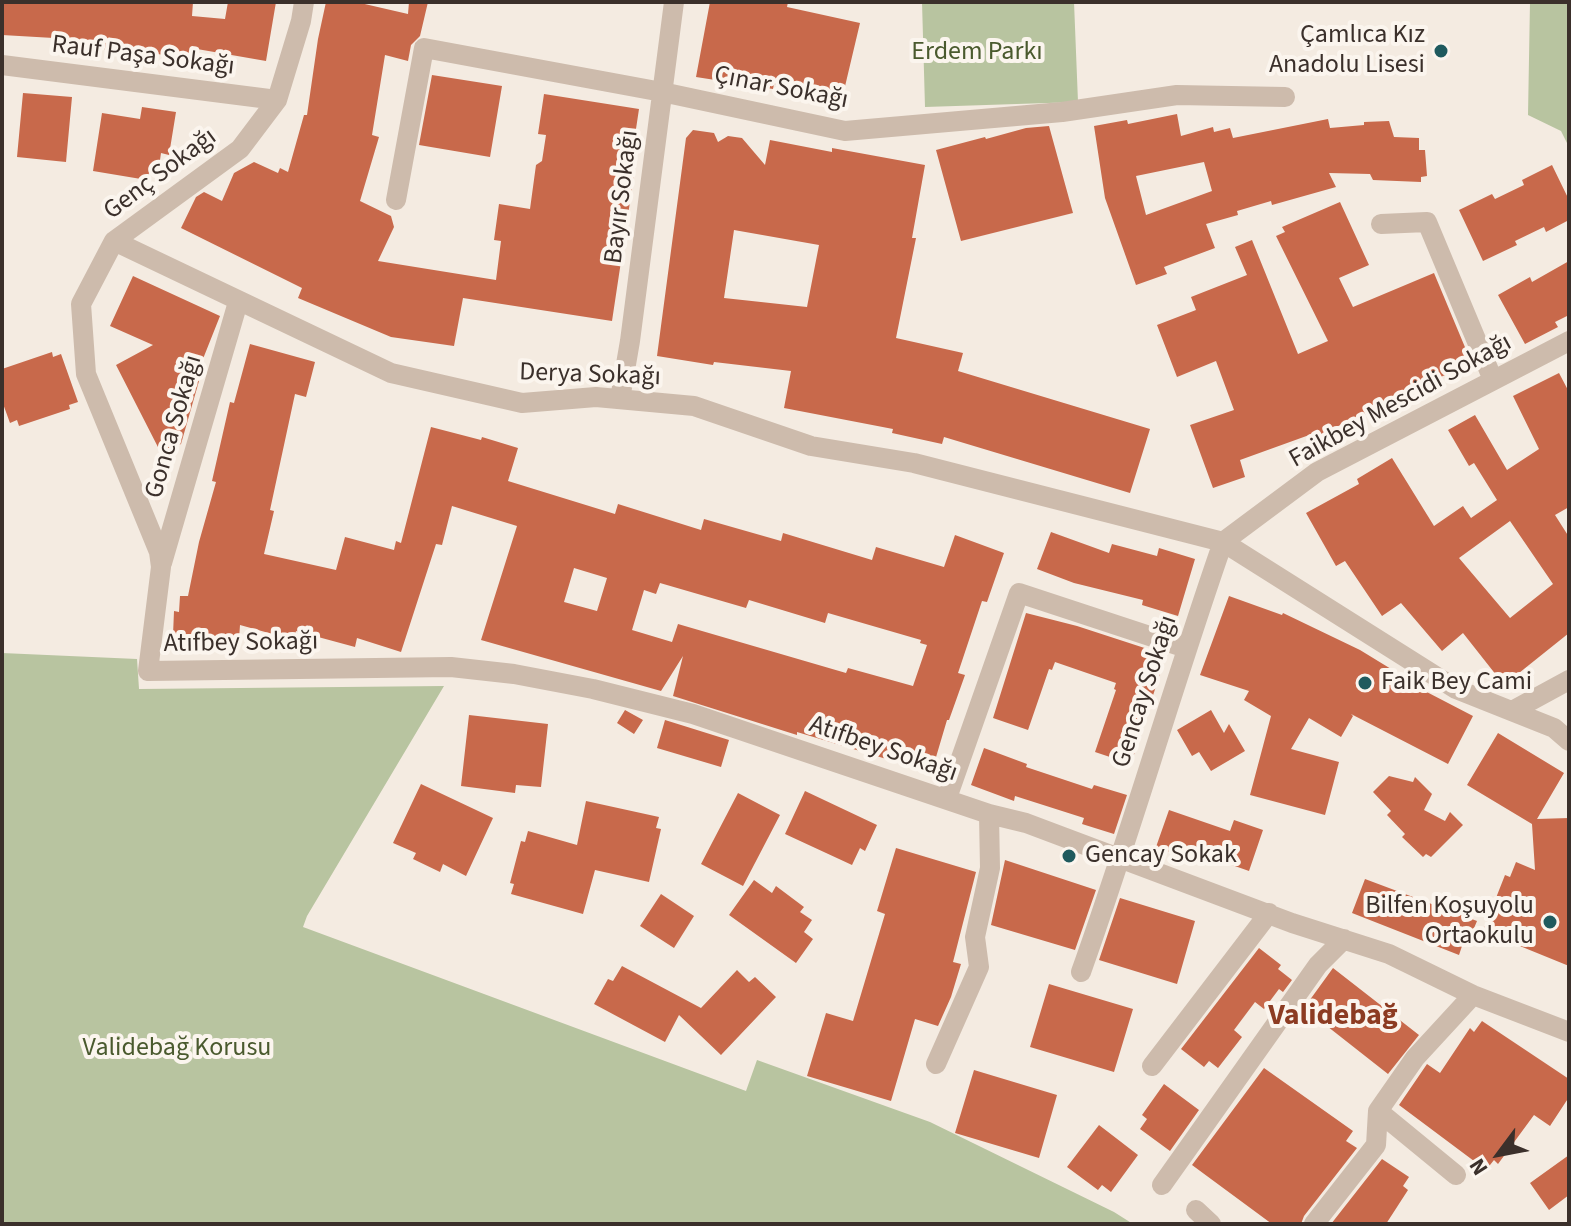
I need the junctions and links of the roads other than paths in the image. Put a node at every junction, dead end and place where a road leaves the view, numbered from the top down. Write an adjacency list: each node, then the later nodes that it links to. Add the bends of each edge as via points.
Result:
1 (304, 2): 6 (street, Genç Sokağı)
2 (674, 2): 4 (street, Bayır Sokağı)
3 (2, 65): 6 (street, Rauf Paşa Sokağı)
4 (662, 92): 5 (street, Çınar Sokağı, via 845,131 1062,112 1177,95); 7 (street, Çınar Sokağı, via 424,48); 13 (street, Bayır Sokağı)
5 (1285, 97)
6 (277, 100): 9 (street, Genç Sokağı, via 240,149)
7 (396, 200)
8 (1381, 224): 12 (street, via 1427,222)
9 (114, 241): 10 (street, Derya Sokağı); 15 (street, Genç Sokağı, via 81,304 86,374)
10 (238, 302): 13 (street, Derya Sokağı, via 391,373 522,403); 15 (street, Gonca Sokağı)
11 (1569, 341): 12 (street, Faikbey Mescidi Sokağı)
12 (1493, 380): 14 (street, Faikbey Mescidi Sokağı, via 1317,472)
13 (620, 399): 14 (street, Derya Sokağı, via 694,406 811,446 914,463)
14 (1223, 542): 16 (street, Gencay Sokağı); 19 (street, Derya Sokağı, via 1456,689)
15 (161, 567): 17 (street, Genç Sokağı)
16 (1186, 648): 21 (street, via 1019,593); 23 (street, Gencay Sokağı)
17 (148, 671): 21 (street, Atıfbey Sokağı, via 451,667 514,674 693,714)
18 (1569, 680): 19 (street)
19 (1512, 711): 20 (street, Derya Sokağı, via 1554,728)
20 (1569, 741)
21 (947, 798): 22 (street, Atıfbey Sokağı)
22 (989, 814): 23 (street, Atıfbey Sokağı); 29 (street, via 990,868 975,937 979,967)
23 (1122, 858): 24 (street, Atıfbey Sokağı); 26 (street, Gencay Sokağı)
24 (1269, 913): 25 (street, Atıfbey Sokağı); 30 (street)
25 (1344, 939): 27 (street, Atıfbey Sokağı, via 1389,954); 33 (street, via 1318,965)
26 (1081, 972)
27 (1473, 995): 28 (street, Atıfbey Sokağı); 31 (street, via 1415,1058)
28 (1569, 1032)
29 (936, 1064)
30 (1152, 1066)
31 (1378, 1111): 32 (street); 34 (street, via 1376,1145)
32 (1456, 1175)
33 (1162, 1185)
34 (1314, 1224)

